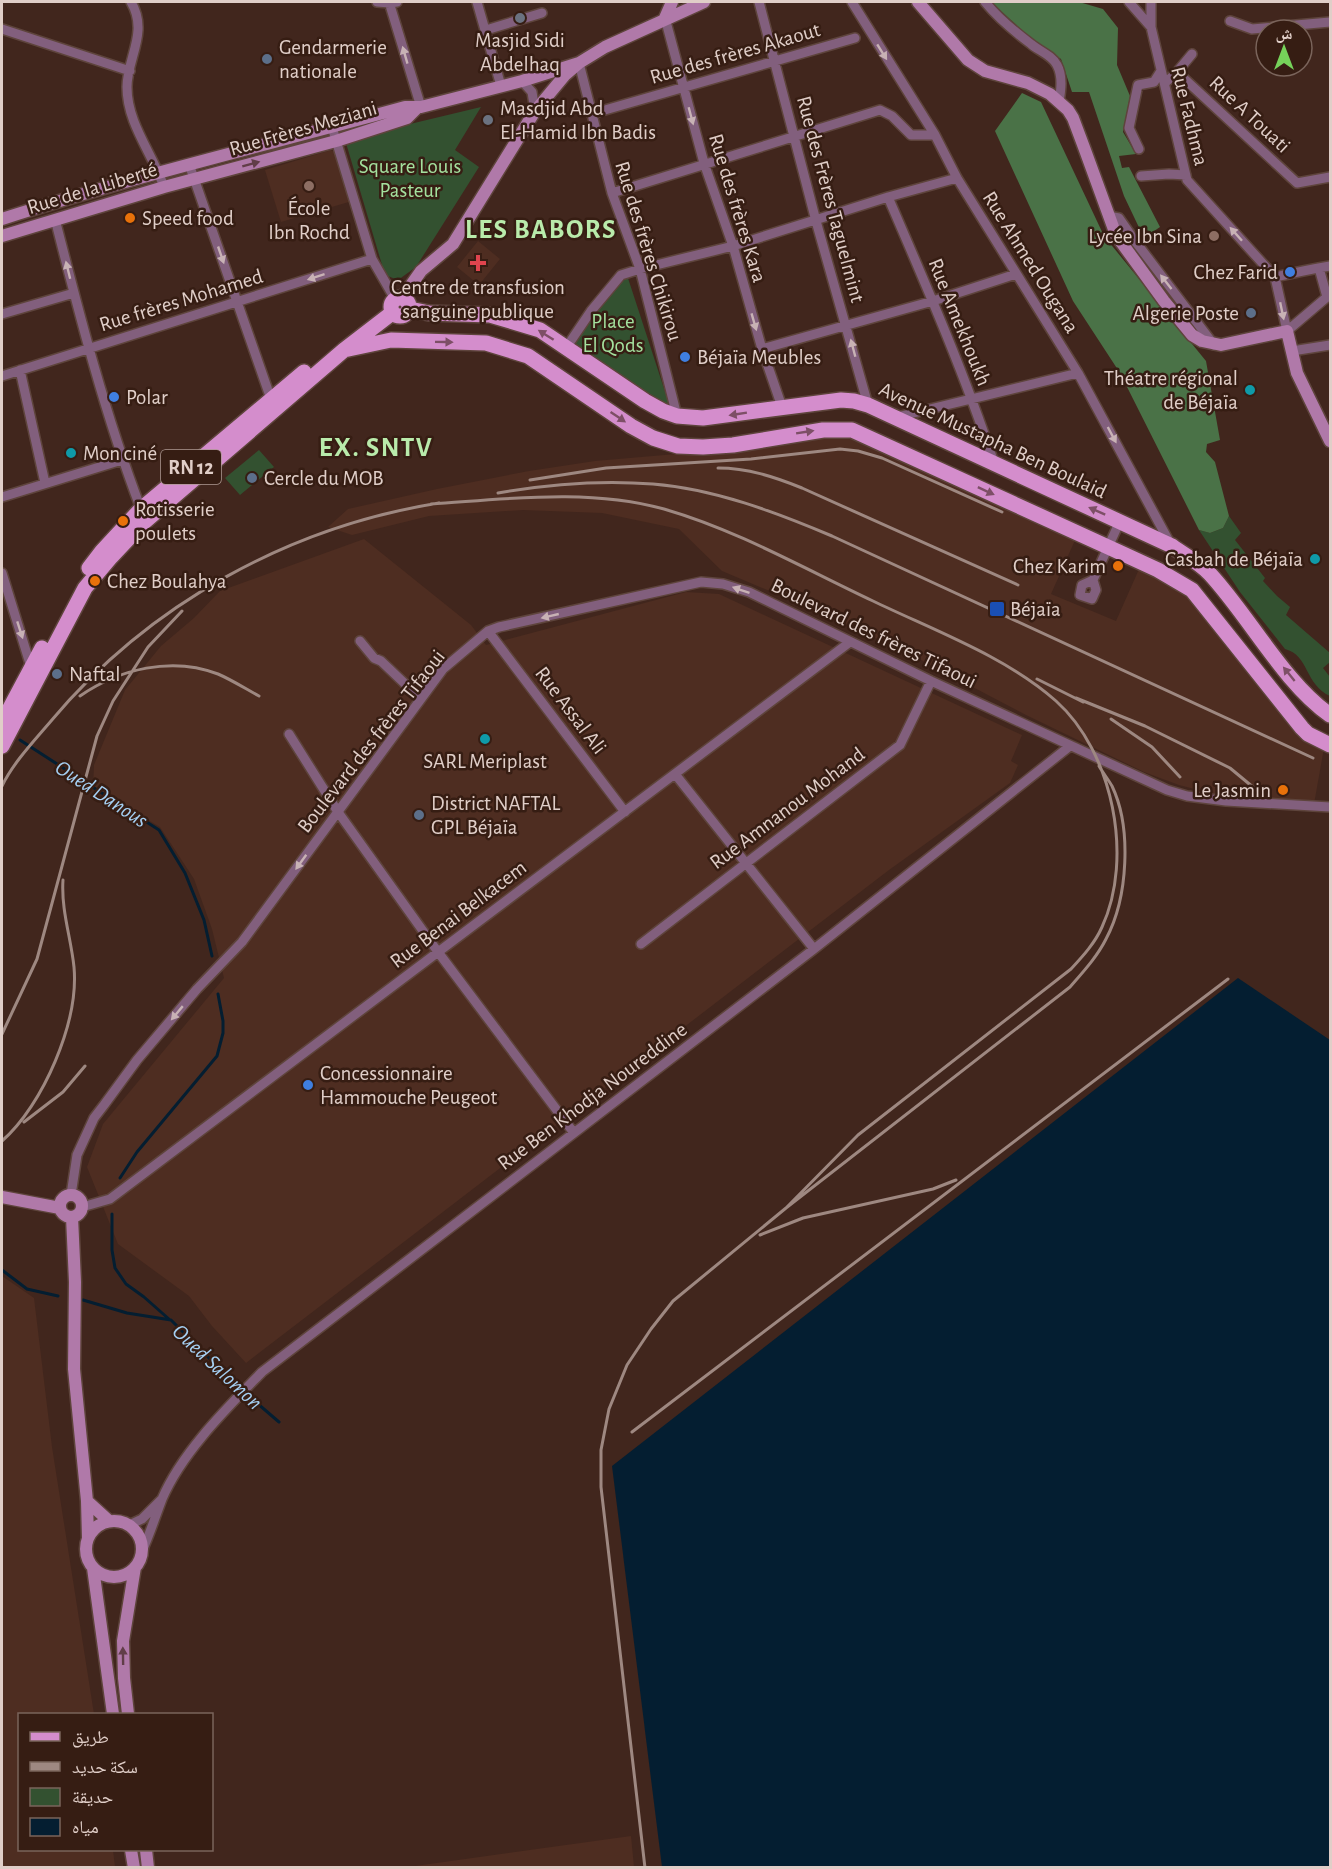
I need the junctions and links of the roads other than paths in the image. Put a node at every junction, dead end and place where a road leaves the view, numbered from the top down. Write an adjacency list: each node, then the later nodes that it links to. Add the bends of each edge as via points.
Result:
1 (131, 2): 24 (street, via 138,27)
2 (377, 2): 3 (street)
3 (392, 2): 32 (street, one-way to 3)
4 (477, 2): 19 (street)
5 (672, 2): 14 (main road)
6 (704, 2): 14 (main road)
7 (759, 2): 22 (street, Rue des Frères Taguelmint)
8 (852, 2): 37 (street, Rue Ahmed Ougana, one-way to 37)
9 (918, 2): 31 (main road, via 968,60 985,71 1035,86)
10 (985, 2): 31 (street, via 1021,36 1054,59 1062,87)
11 (1129, 2): 15 (street)
12 (1151, 2): 15 (street, Rue Fadhma)
13 (542, 13): 19 (street)
14 (665, 18): 23 (main road); 30 (street, Rue des frères Kara)
15 (1148, 21): 25 (street, Rue Fadhma)
16 (1230, 21): 17 (street, via 1252,28)
17 (1330, 22)
18 (2, 29): 24 (street)
19 (486, 30): 29 (street)
20 (855, 38): 22 (street, Rue des frères Akaout)
21 (1192, 54): 26 (street)
22 (775, 61): 30 (street, Rue des frères Akaout); 36 (street, Rue des Frères Taguelmint)
23 (579, 63): 27 (main road, Rue Frères Meziani); 33 (main road, via 557,82); 34 (street, Rue des frères Chikirou)
24 (130, 71): 42 (street, via 129,102 140,136)
25 (1161, 71): 28 (street, Rue Fadhma); 39 (street, via 1154,82 1138,85 1129,128)
26 (1177, 72): 28 (street); 45 (street, Rue A Touati, via 1297,183)
27 (522, 81): 29 (main road, Rue Frères Meziani); 33 (street, via 532,92)
28 (1165, 83): 43 (street, Rue Fadhma)
29 (501, 86): 32 (main road, Rue Frères Meziani)
30 (683, 86): 34 (street, Rue des frères Akaout); 40 (street, Rue des frères Kara, one-way to 40)
31 (1059, 102): 68 (main road, via 1073,118 1122,244 1187,331 1214,345)
32 (419, 107): 35 (main road, Rue Frères Meziani, via 405,107); 38 (main road, Rue Frères Meziani, via 407,118)
33 (535, 111): 65 (main road, via 453,244 421,271)
34 (591, 114): 49 (street, Rue des frères Chikirou)
35 (332, 127): 38 (street); 41 (main road, Rue Frères Meziani)
36 (795, 135): 37 (street, via 880,110 911,135); 40 (street); 53 (street, Rue des Frères Taguelmint)
37 (935, 135): 46 (street, Rue Ahmed Ougana)
38 (336, 141): 47 (main road, Rue Frères Meziani, one-way to 38); 56 (street)
39 (1139, 149)
40 (704, 163): 49 (street); 55 (street, Rue des frères Kara)
41 (189, 164): 42 (main road, Rue de la Liberté); 47 (street)
42 (159, 172): 48 (street); 51 (main road, Rue de la Liberté)
43 (1186, 175): 44 (street); 61 (street, Rue Fadhma, one-way to 43)
44 (1141, 176)
45 (1330, 177)
46 (957, 178): 50 (street); 60 (street, Rue Ahmed Ougana)
47 (195, 180): 48 (main road, Rue de la Liberté); 64 (street, one-way to 64)
48 (164, 187): 52 (main road, Rue de la Liberté)
49 (612, 193): 59 (street, Rue des frères Chikirou)
50 (888, 197): 53 (street); 63 (street, Rue Amekhoukh)
51 (2, 219)
52 (55, 219): 54 (main road, Rue de la Liberté); 62 (street, one-way to 52)
53 (816, 221): 55 (street); 67 (street, Rue des Frères Taguelmint)
54 (2, 236)
55 (733, 246): 59 (street); 73 (street, Rue des frères Kara, one-way to 73)
56 (372, 259): 64 (street, Rue frères Mohamed, one-way to 64); 65 (street)
57 (1330, 266): 58 (street)
58 (1319, 268): 61 (street); 68 (street, via 1327,297)
59 (640, 269): 72 (street, via 621,275); 83 (street, Rue des frères Chikirou)
60 (1016, 274): 63 (street); 77 (street, Rue Ahmed Ougana)
61 (1275, 277): 68 (street, one-way to 68)
62 (74, 293): 66 (street); 71 (street)
63 (933, 301): 67 (street); 80 (street, Rue Amekhoukh)
64 (237, 302): 71 (street, Rue frères Mohamed); 79 (street)
65 (399, 306): 69 (main road); 72 (main road, Avenue Mustapha Ben Boulaid, one-way to 65, via 540,330 490,315 429,313); 74 (main road, RN 12); 79 (main road, RN 12)
66 (2, 314)
67 (846, 324): 73 (street); 81 (street, Rue des Frères Taguelmint, one-way to 67)
68 (1287, 331): 75 (main road)
69 (412, 341): 74 (main road, via 391,340); 93 (main road, one-way to 93, via 486,343 528,356 631,426 678,446 733,445 823,430 852,430)
70 (1330, 345): 75 (street)
71 (88, 347): 76 (street, Rue frères Mohamed); 86 (street)
72 (566, 348): 83 (main road, Avenue Mustapha Ben Boulaid, via 645,401)
73 (762, 349): 82 (street, Rue des frères Kara)
74 (344, 350): 104 (main road, RN 12, via 143,523 111,557 86,588)
75 (1292, 351): 85 (main road, via 1301,382)
76 (20, 370): 78 (street, Rue frères Mohamed); 88 (street)
77 (1078, 373): 80 (street); 92 (street, Rue Ahmed Ougana, one-way to 92)
78 (2, 376)
79 (271, 399): 90 (main road, RN 12)
80 (972, 399): 84 (street); 87 (street, Rue Amekhoukh)
81 (868, 405): 82 (main road, Avenue Mustapha Ben Boulaid, via 841,400); 84 (main road, Avenue Mustapha Ben Boulaid)
82 (782, 407): 83 (main road, Avenue Mustapha Ben Boulaid, one-way to 83, via 703,418)
83 (677, 416)
84 (894, 417): 87 (main road, Avenue Mustapha Ben Boulaid)
85 (1330, 441)
86 (122, 460): 88 (street); 90 (street)
87 (994, 463): 91 (main road, Avenue Mustapha Ben Boulaid, one-way to 87)
88 (45, 483): 89 (street)
89 (2, 497)
90 (141, 509): 100 (main road, RN 12, via 78,583)
91 (1120, 521): 92 (main road, Avenue Mustapha Ben Boulaid); 93 (street, Avenue Mustapha Ben Boulaid)
92 (1172, 546): 103 (main road, Avenue Mustapha Ben Boulaid, one-way to 92, via 1294,680 1208,572)
93 (1108, 547): 95 (street, Avenue Mustapha Ben Boulaid); 107 (main road, via 1192,590 1302,728)
94 (2, 573): 96 (street)
95 (1093, 580)
96 (5, 594): 100 (street, one-way to 100)
97 (488, 631): 99 (street, Boulevard des frères Tifaoui, one-way to 97, via 749,592 701,582); 102 (street, Boulevard des frères Tifaoui, via 443,669); 111 (street, Rue Assal Ali)
98 (360, 641): 102 (street)
99 (850, 642): 101 (street, Boulevard des frères Tifaoui); 108 (street, Rue Benai Belkacem)
100 (31, 667): 104 (main road, RN 12)
101 (931, 681): 106 (street, Boulevard des frères Tifaoui); 112 (street, Rue Amnanou Mohand, via 900,745)
102 (421, 699): 110 (street, Boulevard des frères Tifaoui)
103 (1326, 711)
104 (3, 734)
105 (289, 734): 110 (street)
106 (1070, 746): 109 (street, Boulevard des frères Tifaoui, via 1187,796); 114 (street, Rue Ben Khodja Noureddine)
107 (1330, 746)
108 (675, 774): 111 (street, Rue Benai Belkacem); 112 (street)
109 (1330, 807)
110 (338, 812): 115 (street); 117 (street, Boulevard des frères Tifaoui, one-way to 117, via 242,942 189,998 94,1118 76,1155)
111 (625, 812): 115 (street, Rue Benai Belkacem)
112 (745, 862): 113 (street, Rue Amnanou Mohand); 114 (street)
113 (641, 944)
114 (814, 949): 116 (street, Rue Ben Khodja Noureddine)
115 (438, 952): 116 (street); 119 (street, Rue Benai Belkacem, via 110,1199)
116 (574, 1133): 122 (street, Rue Ben Khodja Noureddine, via 262,1372 219,1417)
117 (71, 1195): 119 (main road, via 78,1197); 120 (main road)
118 (2, 1197): 120 (main road)
119 (82, 1207): 121 (main road)
120 (60, 1208): 121 (main road)
121 (72, 1217): 123 (main road, via 74,1369)
122 (162, 1498): 125 (street, Rue Ben Khodja Noureddine, via 142,1519); 127 (street, Rue Ben Khodja Noureddine)
123 (87, 1501): 124 (main road); 126 (main road)
124 (109, 1521): 125 (main road); 126 (main road, via 100,1524)
125 (129, 1525): 127 (main road, via 139,1536)
126 (88, 1538): 129 (main road, via 86,1554)
127 (142, 1551): 128 (main road)
128 (135, 1567): 129 (main road, via 119,1576); 131 (main road, one-way to 128, via 123,1641)
129 (93, 1568): 130 (main road)
130 (112, 1713)
131 (128, 1713)
132 (132, 1851): 134 (main road)
133 (146, 1851): 135 (main road)
134 (134, 1868)
135 (148, 1868)

